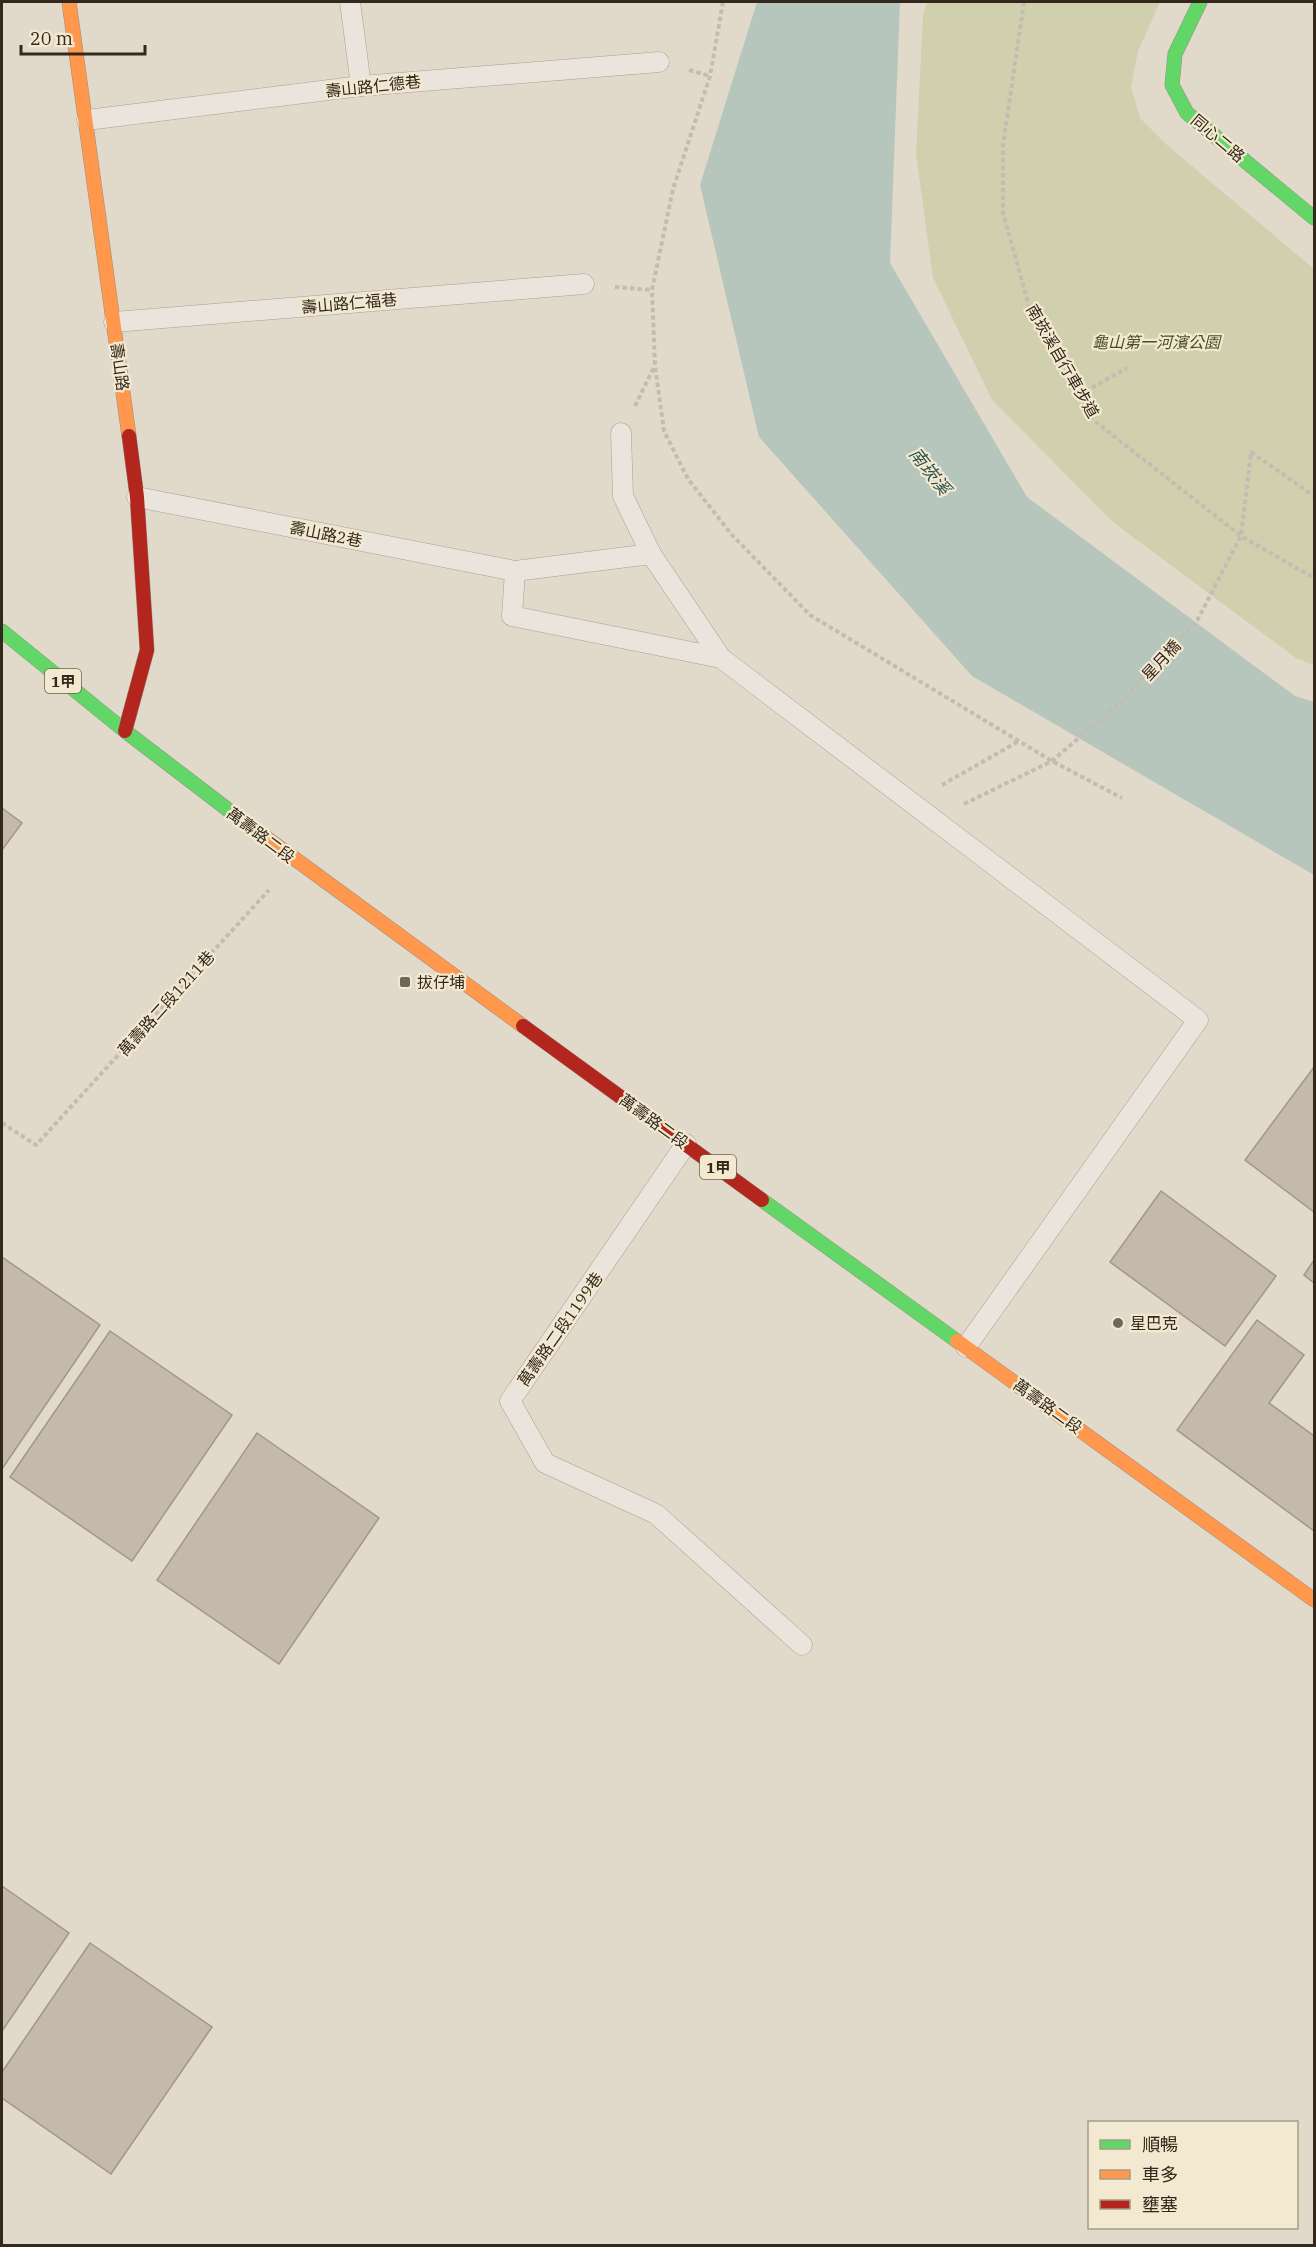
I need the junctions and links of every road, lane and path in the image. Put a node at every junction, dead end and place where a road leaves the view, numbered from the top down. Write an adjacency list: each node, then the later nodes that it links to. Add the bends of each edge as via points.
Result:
1 (69, 2): 8 (main road, 壽山路)
2 (350, 2): 7 (lane)
3 (723, 2): 11 (path, via 710,76 673,189)
4 (1024, 2): 15 (path, 南崁溪自行車步道, via 1003,144 1003,213 1029,306)
5 (1200, 2): 9 (main road, 同心二路, via 1175,54 1172,85 1187,113)
6 (659, 62): 7 (lane, 壽山路仁德巷)
7 (361, 86): 8 (lane, 壽山路仁德巷)
8 (87, 120): 12 (main road, 壽山路)
9 (1314, 218)
10 (584, 284): 11 (path); 12 (lane, 壽山路仁福巷)
11 (652, 290): 13 (path)
12 (114, 322): 18 (main road, 壽山路)
13 (655, 366): 16 (path); 26 (path, via 664,431 688,479 763,567 810,615)
14 (1127, 368): 15 (path)
15 (1079, 395): 19 (path, 南崁溪自行車步道, via 1092,419)
16 (621, 433): 20 (lane, via 623,496)
17 (1314, 496): 19 (path, via 1251,452)
18 (137, 497): 21 (lane, 壽山路2巷); 25 (main road, 壽山路, via 147,650)
19 (1241, 536): 22 (path, 南崁溪自行車步道); 27 (path, 星月橋, via 1198,619 1124,700)
20 (651, 554): 21 (lane, 壽山路2巷); 24 (lane)
21 (515, 571): 24 (lane, via 512,616)
22 (1314, 578)
23 (2, 632): 25 (main road, 萬壽路二段 / 1甲)
24 (721, 658): 30 (lane)
25 (125, 731): 31 (main road, 萬壽路二段 / 1甲)
26 (1019, 741): 27 (path); 28 (path)
27 (1052, 760): 29 (path); 30 (path, 星月橋)
28 (938, 787)
29 (1122, 798)
30 (934, 819): 34 (lane, via 1198,1020)
31 (295, 861): 32 (path, 萬壽路二段1211巷, via 36,1145); 33 (main road, 萬壽路二段 / 1甲)
32 (2, 1123)
33 (686, 1144): 34 (main road, 萬壽路二段 / 1甲); 36 (lane, 萬壽路二段1199巷, via 510,1401 545,1463 656,1514)
34 (966, 1347): 35 (main road, 萬壽路二段 / 1甲)
35 (1314, 1600)
36 (802, 1645)

